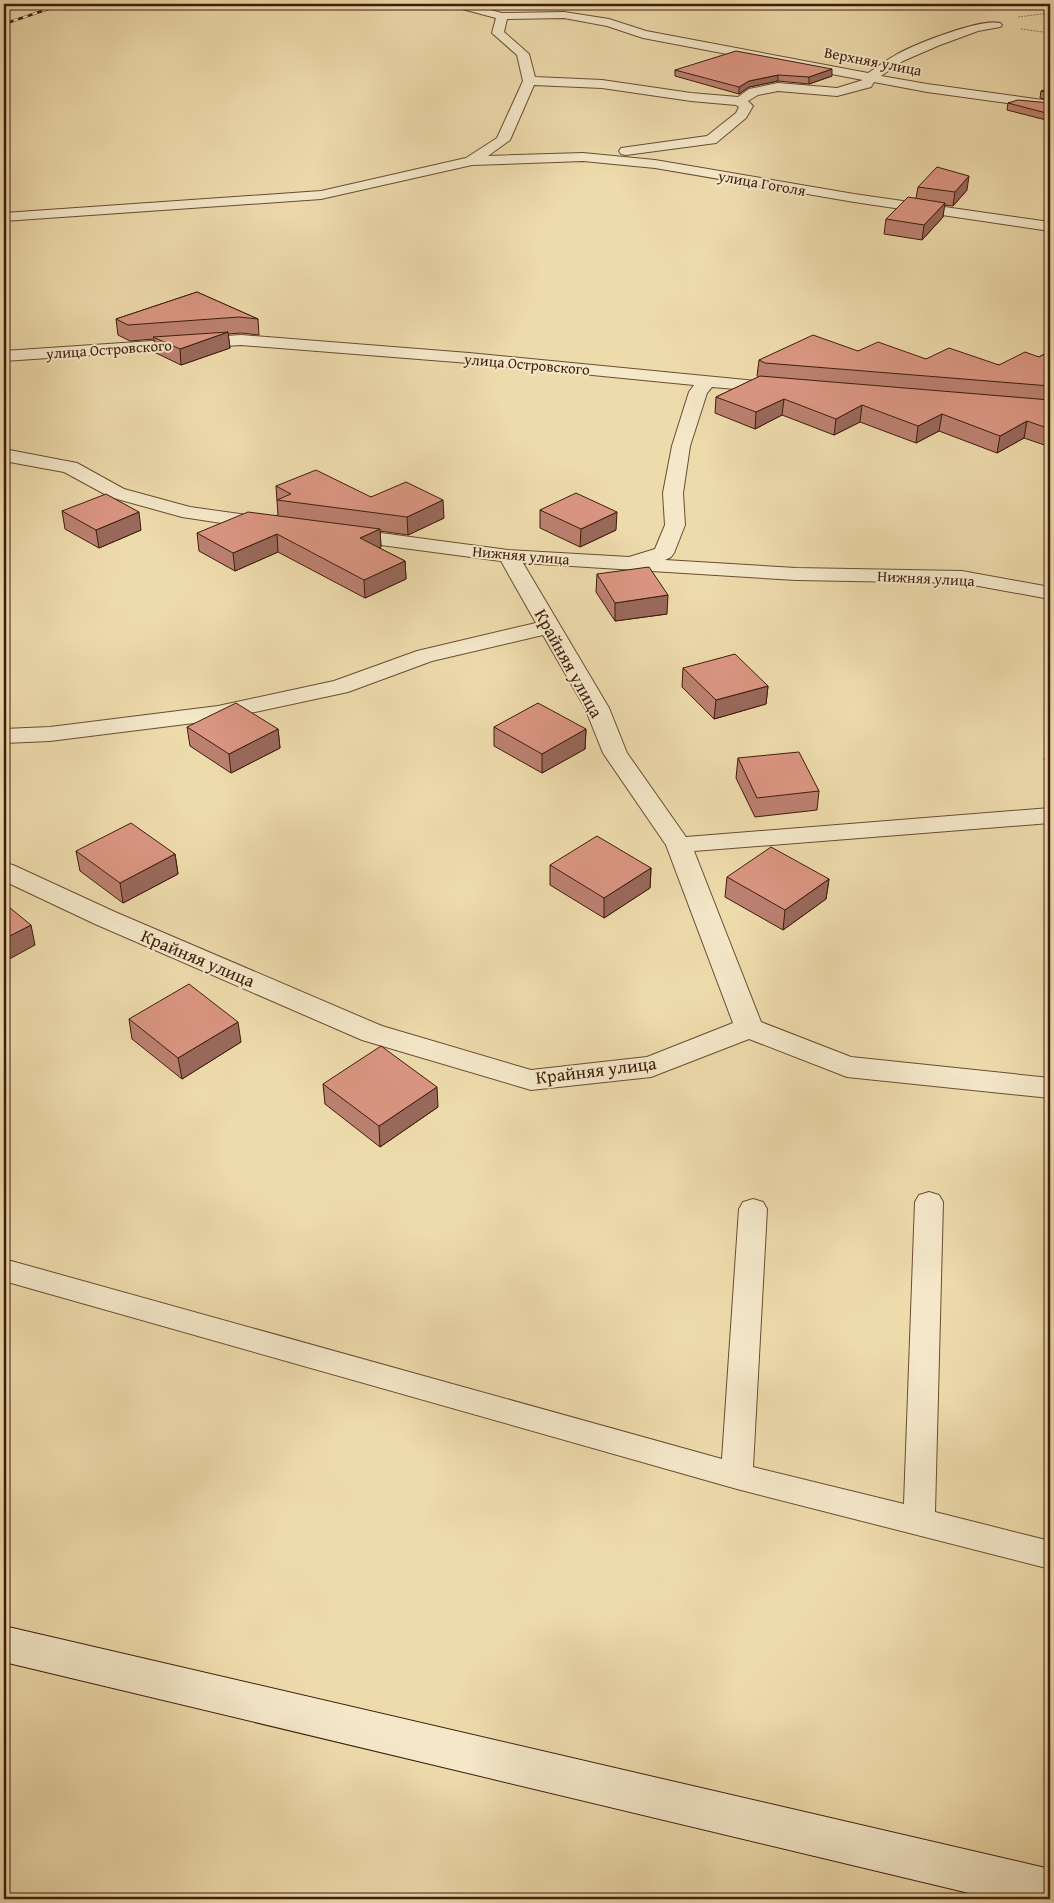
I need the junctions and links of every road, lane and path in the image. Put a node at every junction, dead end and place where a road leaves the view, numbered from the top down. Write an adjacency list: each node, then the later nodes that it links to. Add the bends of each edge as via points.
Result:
1 (455, 4): 3 (street, Верхняя улица)
2 (1050, 13): 4 (path, via 1021,16)
3 (502, 16): 5 (street, Верхняя улица, via 564,15 610,23 643,34); 6 (street, via 498,33 523,54)
4 (996, 25): 5 (street, via 976,28 936,42 899,58)
5 (872, 76): 7 (street, via 866,84 837,92 778,87 754,92); 8 (street, Верхняя улица, via 927,88)
6 (529, 81): 7 (street, via 602,84); 10 (street, via 503,140)
7 (740, 101): 9 (street, via 746,106 741,115 711,140)
8 (1050, 105)
9 (583, 157): 10 (street, улица Гоголя); 12 (street, улица Гоголя, via 655,164)
10 (471, 161): 11 (street, via 321,195)
11 (4, 217)
12 (1050, 227)
13 (4, 356): 14 (street, улица Островского, via 241,340)
14 (707, 381): 15 (street, улица Островского); 20 (street, via 698,392 681,446 673,493 675,525 664,553)
15 (797, 389)
16 (4, 456): 17 (street, via 70,467 117,493 189,513)
17 (285, 526)
18 (324, 531): 19 (street, Нижняя улица)
19 (508, 556): 20 (street, Нижняя улица); 22 (street, Крайняя улица)
20 (628, 563): 21 (street, Нижняя улица, via 796,574 962,577)
21 (1050, 593)
22 (549, 627): 23 (street, via 425,656 340,687 218,713 50,734); 25 (street, Крайняя улица, via 597,708 615,753)
23 (4, 736)
24 (1050, 815): 25 (street)
25 (679, 845): 27 (street, Крайняя улица)
26 (4, 871): 27 (street, Крайняя улица, via 372,1033 530,1080 651,1067)
27 (749, 1028): 28 (street, via 847,1067)
28 (1050, 1088)
29 (929, 1202): 33 (lane)
30 (753, 1209): 32 (lane)
31 (4, 1270): 32 (lane)
32 (737, 1476): 33 (lane)
33 (919, 1522): 34 (lane)
34 (1050, 1555)
35 (4, 1644): 36 (street)
36 (1050, 1891)

